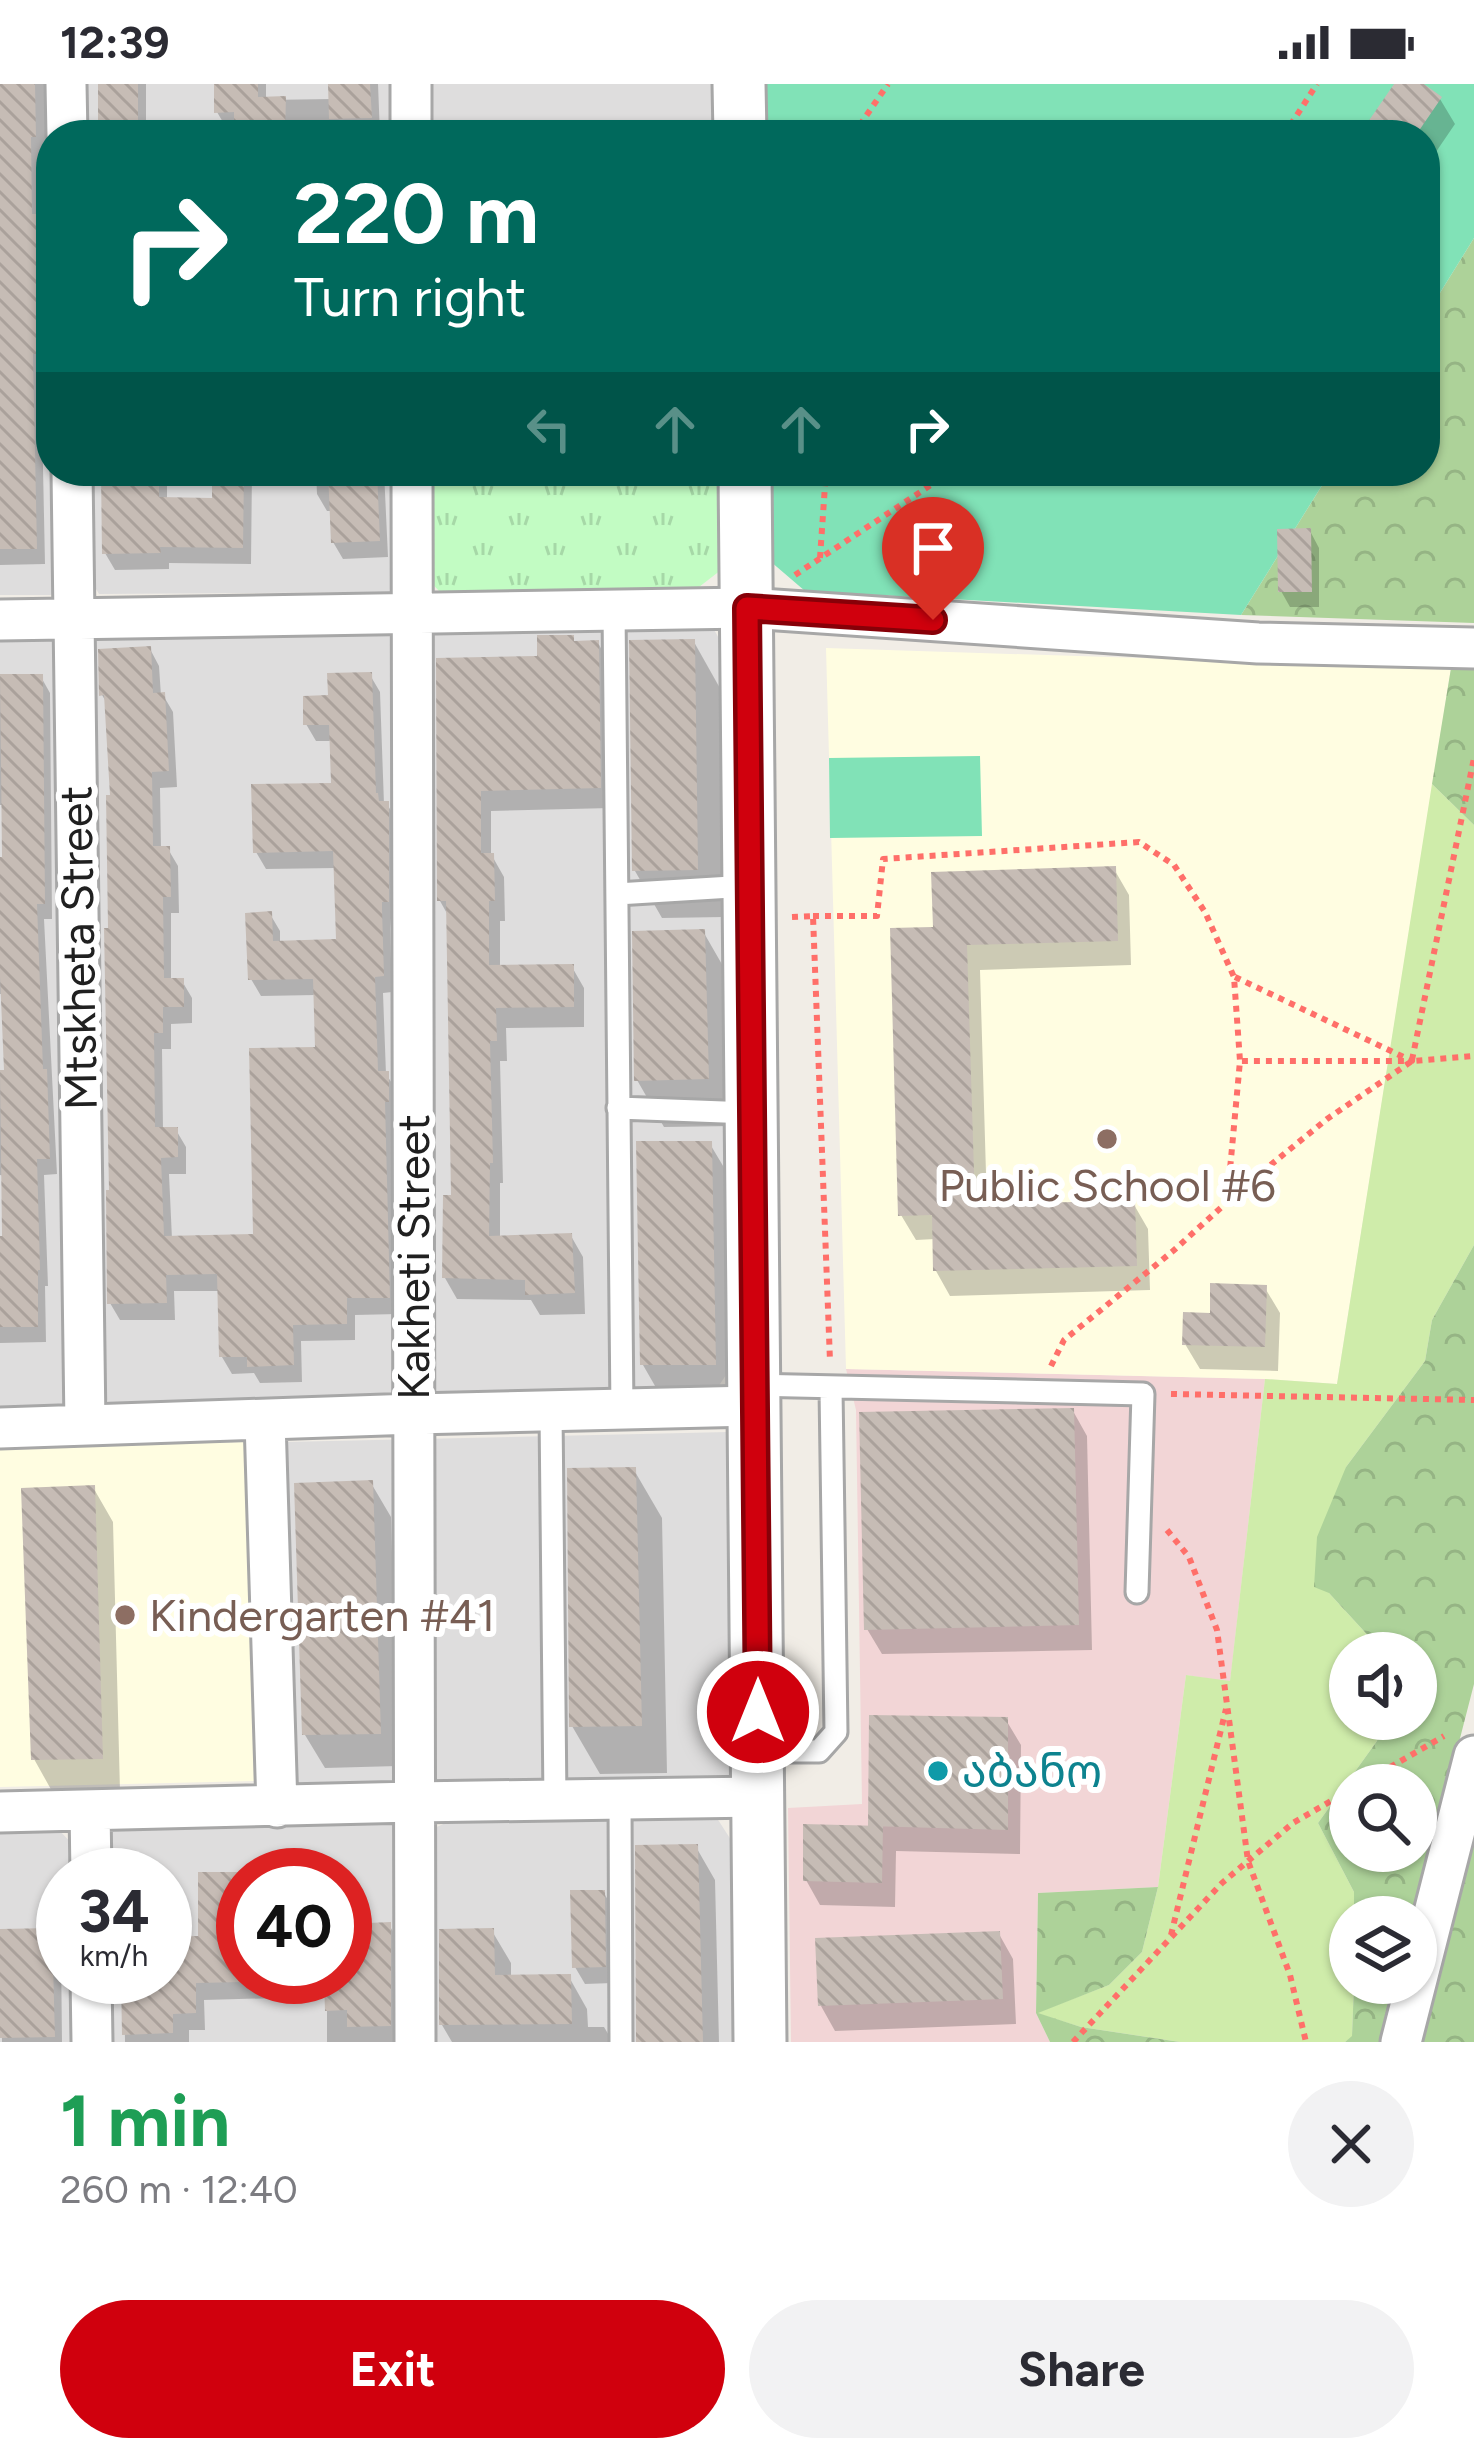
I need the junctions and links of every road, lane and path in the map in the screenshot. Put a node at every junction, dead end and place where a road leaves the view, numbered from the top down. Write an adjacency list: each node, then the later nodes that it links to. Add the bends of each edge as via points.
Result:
1 (66, 84): 6 (street)
2 (411, 84): 7 (street)
3 (739, 84): 8 (street)
4 (888, 84): 9 (path)
5 (1317, 84): 10 (path)
6 (67, 120)
7 (411, 120)
8 (740, 120)
9 (864, 120)
10 (1294, 120)
11 (71, 486): 19 (street, Mtskheta Street)
12 (412, 486): 18 (street, Kakheti Street)
13 (745, 486): 16 (street)
14 (825, 486): 15 (path, via 820,558)
15 (929, 486)
16 (747, 608): 17 (street); 21 (street, via 1258,643); 24 (street)
17 (614, 610): 18 (street); 23 (lane)
18 (412, 611): 19 (street); 40 (street, Kakheti Street)
19 (74, 618): 20 (street); 42 (street, Mtskheta Street)
20 (0, 620)
21 (1474, 648)
22 (1474, 758): 29 (path)
23 (616, 894): 24 (lane); 30 (lane)
24 (749, 903): 25 (path); 31 (street)
25 (813, 916): 26 (path, via 877,916 884,859 1139,842 1174,865); 33 (path)
26 (1234, 977): 28 (path); 29 (path)
27 (1474, 1056): 29 (path)
28 (1240, 1060): 29 (path); 32 (path)
29 (1412, 1061): 32 (path)
30 (619, 1108): 31 (lane); 38 (lane)
31 (751, 1113): 36 (street)
32 (1227, 1202): 34 (path, via 1064,1340)
33 (831, 1389): 34 (lane); 36 (lane); 49 (lane, via 836,1732 819,1751)
34 (1039, 1391): 35 (lane)
35 (1143, 1394): 37 (path); 44 (lane)
36 (753, 1396): 38 (street); 49 (street)
37 (1474, 1400)
38 (622, 1410): 39 (street)
39 (551, 1412): 40 (street); 52 (lane)
40 (414, 1414): 41 (street); 51 (street, Kakheti Street)
41 (265, 1421): 42 (street); 54 (street)
42 (85, 1426): 43 (street)
43 (0, 1428)
44 (1141, 1493): 45 (lane); 46 (path, via 1189,1557 1217,1630)
45 (1137, 1592)
46 (1227, 1705): 58 (path); 59 (path)
47 (1464, 1743): 48 (path); 67 (street)
48 (1412, 1764)
49 (758, 1774): 50 (street); 64 (street)
50 (620, 1800): 52 (street); 63 (lane)
51 (415, 1802): 52 (street); 54 (street); 62 (street, Kakheti Street)
52 (555, 1802)
53 (1329, 1802): 58 (path)
54 (277, 1807): 55 (street)
55 (90, 1810): 56 (street); 57 (street)
56 (0, 1812)
57 (91, 1848)
58 (1248, 1862): 59 (path); 66 (path, via 1291,1975)
59 (1171, 1937): 65 (path)
60 (91, 2004): 61 (street)
61 (92, 2042)
62 (415, 2042)
63 (621, 2042)
64 (760, 2042)
65 (1072, 2042)
66 (1306, 2042)
67 (1401, 2042)

